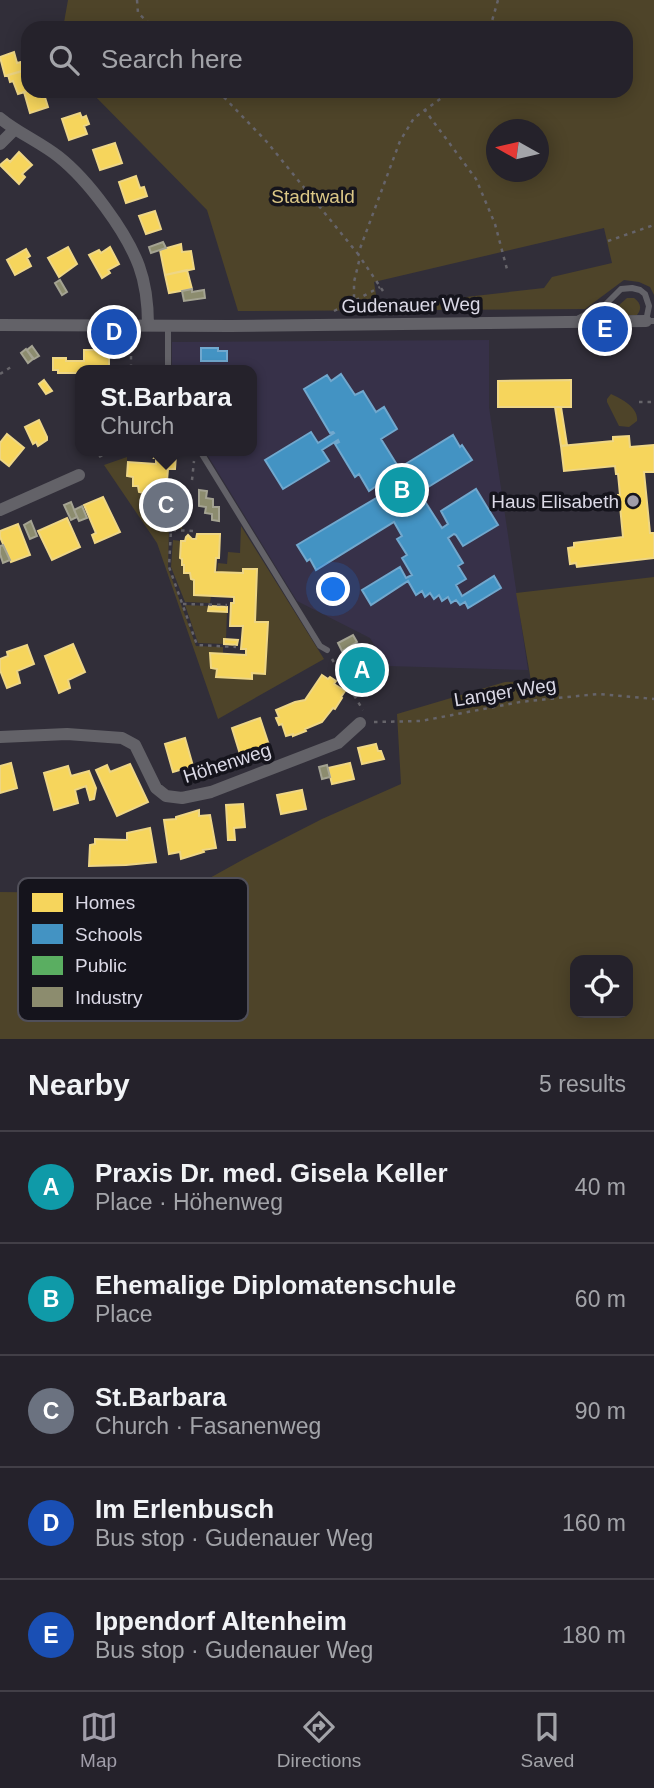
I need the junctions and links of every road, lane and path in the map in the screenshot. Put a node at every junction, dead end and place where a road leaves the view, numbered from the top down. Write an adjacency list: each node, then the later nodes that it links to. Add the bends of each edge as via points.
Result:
1 (137, 0): 3 (path, via 138,13)
2 (498, 0): 4 (path)
3 (147, 21)
4 (491, 21)
5 (225, 98): 13 (path, via 267,142)
6 (440, 98): 7 (path)
7 (424, 109): 13 (path, via 400,141); 14 (path, via 476,179)
8 (0, 118): 9 (street)
9 (14, 130): 10 (street); 20 (street, via 60,157 111,218 138,264 148,302)
10 (0, 144)
11 (654, 225): 12 (path)
12 (608, 242)
13 (359, 256): 15 (path); 15 (path, via 382,289)
14 (508, 273)
15 (354, 301): 16 (path)
16 (329, 314)
17 (650, 321): 18 (street, Gudenauer Weg); 18 (lane, via 645,294 632,288 621,289 606,305)
18 (571, 322): 22 (street, Gudenauer Weg)
19 (131, 324): 20 (street, Gudenauer Weg); 21 (street, Gudenauer Weg); 23 (path)
20 (148, 324): 22 (street, Gudenauer Weg)
21 (0, 325)
22 (168, 325): 24 (lane)
23 (131, 365)
24 (168, 365)
25 (11, 368): 26 (path)
26 (0, 374)
27 (639, 402): 28 (path)
28 (654, 402)
29 (203, 456): 38 (lane, via 320,646)
30 (194, 461): 32 (path)
31 (79, 475): 33 (street)
32 (192, 480)
33 (0, 510)
34 (193, 531): 35 (path, via 171,530 169,567)
35 (183, 604): 36 (path); 37 (path, via 197,645)
36 (227, 605)
37 (236, 647)
38 (327, 650): 40 (path, via 364,711)
39 (654, 699): 40 (path, Langer Weg, via 599,694 520,702 421,721)
40 (360, 723): 41 (street, Höhenweg, via 338,743 211,792 182,798 166,796 156,788 135,744 122,738 67,734)
41 (0, 737)

